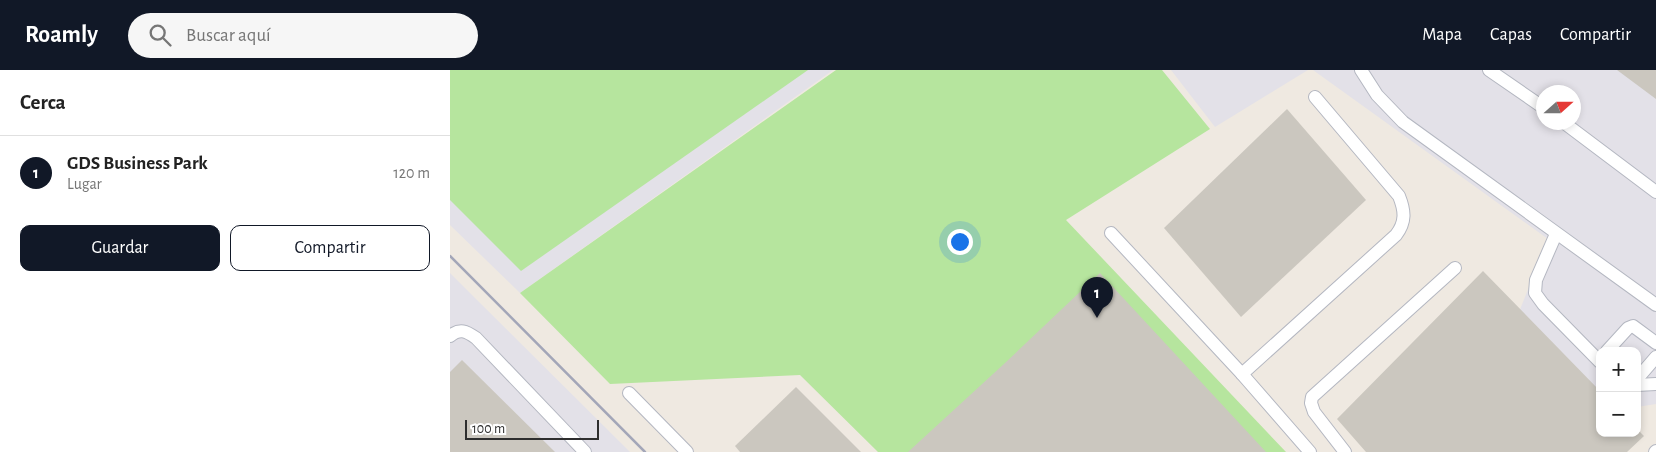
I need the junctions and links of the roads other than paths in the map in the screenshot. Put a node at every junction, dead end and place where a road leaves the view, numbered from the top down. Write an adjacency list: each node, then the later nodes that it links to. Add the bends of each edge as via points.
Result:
1 (1361, 70): 8 (lane, via 1377,95 1404,122)
2 (1489, 70): 4 (lane)
3 (1315, 97): 16 (lane, via 1399,196 1404,208 1404,222 1396,235)
4 (1536, 102)
5 (1574, 130): 6 (lane)
6 (1656, 192)
7 (1111, 233): 16 (lane)
8 (1556, 234): 10 (lane); 14 (lane, via 1536,280 1535,293)
9 (1455, 268): 24 (lane, via 1312,397 1314,412)
10 (1656, 305)
11 (450, 336): 21 (lane, via 459,330 467,331 476,338)
12 (1656, 343): 13 (lane, via 1633,326)
13 (1611, 347)
14 (1596, 358)
15 (1656, 358): 17 (lane)
16 (1242, 374): 23 (lane)
17 (1641, 375)
18 (1656, 384): 19 (lane)
19 (1641, 385)
20 (629, 393): 22 (lane)
21 (585, 452)
22 (688, 452)
23 (1310, 452)
24 (1345, 452)

